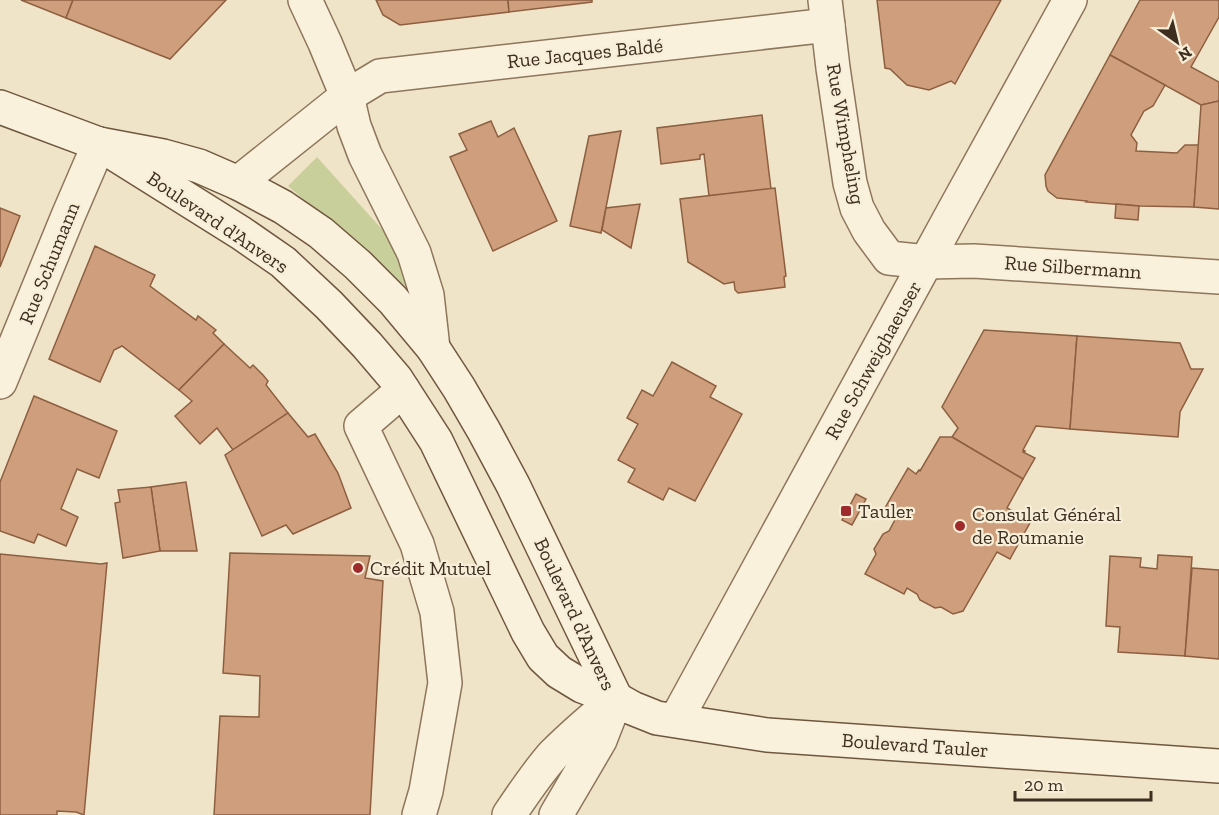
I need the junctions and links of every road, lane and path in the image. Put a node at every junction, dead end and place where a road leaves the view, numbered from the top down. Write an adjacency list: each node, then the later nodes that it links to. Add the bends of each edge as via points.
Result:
1 (305, 0): 4 (street, Boulevard d'Anvers)
2 (1070, 0): 8 (street, Rue Schweighaeuser)
3 (826, 12): 4 (street, Rue Jacques Baldé, via 380,76); 8 (street, Rue Wimpheling, via 850,183 857,208 889,258)
4 (347, 96): 7 (street); 10 (street, Boulevard d'Anvers, via 365,155 422,274)
5 (0, 107): 6 (street, Boulevard d'Anvers)
6 (99, 144): 7 (street, Boulevard d'Anvers, via 199,166); 11 (street, Rue Schumann); 12 (street, Boulevard d'Anvers, via 283,262 367,345)
7 (238, 183): 10 (street, Boulevard d'Anvers, via 321,233 393,300)
8 (927, 262): 9 (street, Rue Silbermann, via 974,261); 14 (street, Rue Schweighaeuser)
9 (1219, 277)
10 (434, 348): 13 (street, Boulevard d'Anvers, via 513,485)
11 (0, 382)
12 (403, 390): 13 (street, Boulevard d'Anvers, via 436,441 543,657 582,686); 16 (street, via 361,426 417,544 437,612 445,683)
13 (616, 699): 14 (street, Boulevard Tauler, via 657,718); 17 (street, via 552,757); 18 (street, via 600,740)
14 (676, 720): 15 (street, Boulevard Tauler, via 767,735)
15 (1219, 766)
16 (419, 815)
17 (509, 815)
18 (556, 815)

